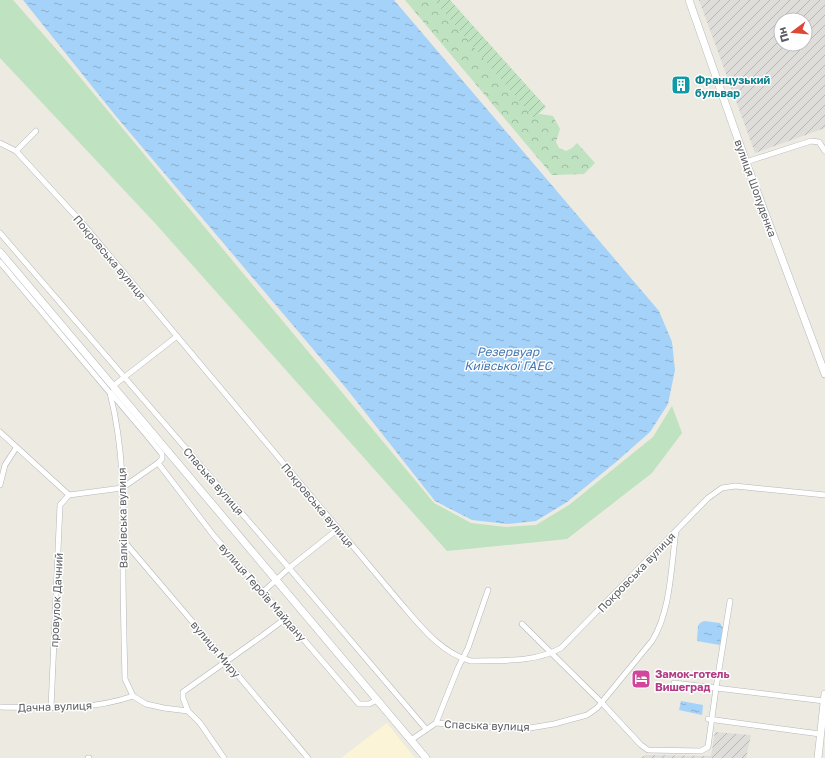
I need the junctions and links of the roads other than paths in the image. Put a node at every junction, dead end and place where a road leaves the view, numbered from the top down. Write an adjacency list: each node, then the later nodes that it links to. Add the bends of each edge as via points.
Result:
1 (689, 0): 6 (street, вулиця Шолуденка)
2 (36, 131): 4 (street)
3 (0, 143): 4 (street, Покровська вулиця)
4 (16, 151): 11 (street, Покровська вулиця, via 83,224)
5 (825, 151): 6 (street, via 819,142 811,141)
6 (746, 162): 12 (street, вулиця Шолуденка)
7 (0, 233): 13 (street, Спаська вулиця)
8 (0, 252): 10 (street, Спаська вулиця)
9 (0, 262): 10 (street)
10 (44, 309): 14 (street, Спаська вулиця)
11 (176, 337): 13 (street); 23 (street, Покровська вулиця)
12 (825, 374)
13 (124, 376): 14 (street); 26 (street, Спаська вулиця)
14 (112, 389): 16 (street, Спаська вулиця); 20 (street, Валківська вулиця, via 121,450)
15 (0, 432): 17 (street)
16 (151, 436): 18 (street, via 162,454 162,460); 27 (street, Спаська вулиця)
17 (16, 448): 19 (street, via 5,465); 21 (street)
18 (158, 463): 20 (street); 29 (street, вулиця Героїв Майдану, via 214,536)
19 (0, 485)
20 (122, 488): 21 (street); 25 (street, Валківська вулиця)
21 (69, 495): 43 (street, провулок Дачний, via 60,505)
22 (825, 495): 24 (street, Покровська вулиця, via 735,486 722,488 708,498)
23 (338, 529): 26 (street); 34 (street, Покровська вулиця, via 421,626 451,653)
24 (676, 531): 33 (street, Покровська вулиця, via 561,648); 41 (street, Спаська вулиця, via 667,599 659,629)
25 (123, 540): 35 (street, вулиця Миру); 38 (street, Валківська вулиця, via 125,679)
26 (289, 568): 27 (street); 48 (street, Спаська вулиця)
27 (275, 580): 29 (street); 40 (street, Спаська вулиця)
28 (488, 590): 34 (street)
29 (263, 592): 31 (street, вулиця Героїв Майдану)
30 (730, 601): 37 (street)
31 (286, 618): 35 (street); 40 (street, вулиця Героїв Майдану, via 359,704 369,704)
32 (522, 624): 33 (street)
33 (552, 653): 34 (street, Покровська вулиця, via 532,659); 41 (street)
34 (463, 659): 46 (street)
35 (226, 662): 44 (street, via 183,692); 51 (street, вулиця Миру)
36 (674, 683): 37 (street)
37 (716, 688): 39 (street); 45 (street)
38 (133, 696): 43 (street, Дачна вулиця, via 103,704); 44 (street, via 146,704)
39 (825, 698): 47 (street)
40 (377, 700): 49 (street, Спаська вулиця)
41 (601, 702): 45 (street, via 648,750 701,751 708,747); 46 (street, Спаська вулиця, via 598,708 587,715 554,724 524,728)
42 (0, 707): 43 (street, Дачна вулиця)
43 (51, 708)
44 (188, 711): 50 (street, via 200,723)
45 (710, 720): 47 (street)
46 (436, 723): 48 (street)
47 (822, 728): 53 (street)
48 (426, 729): 49 (street)
49 (411, 740): 52 (street, Спаська вулиця)
50 (224, 758)
51 (308, 758)
52 (426, 758)
53 (818, 758)

